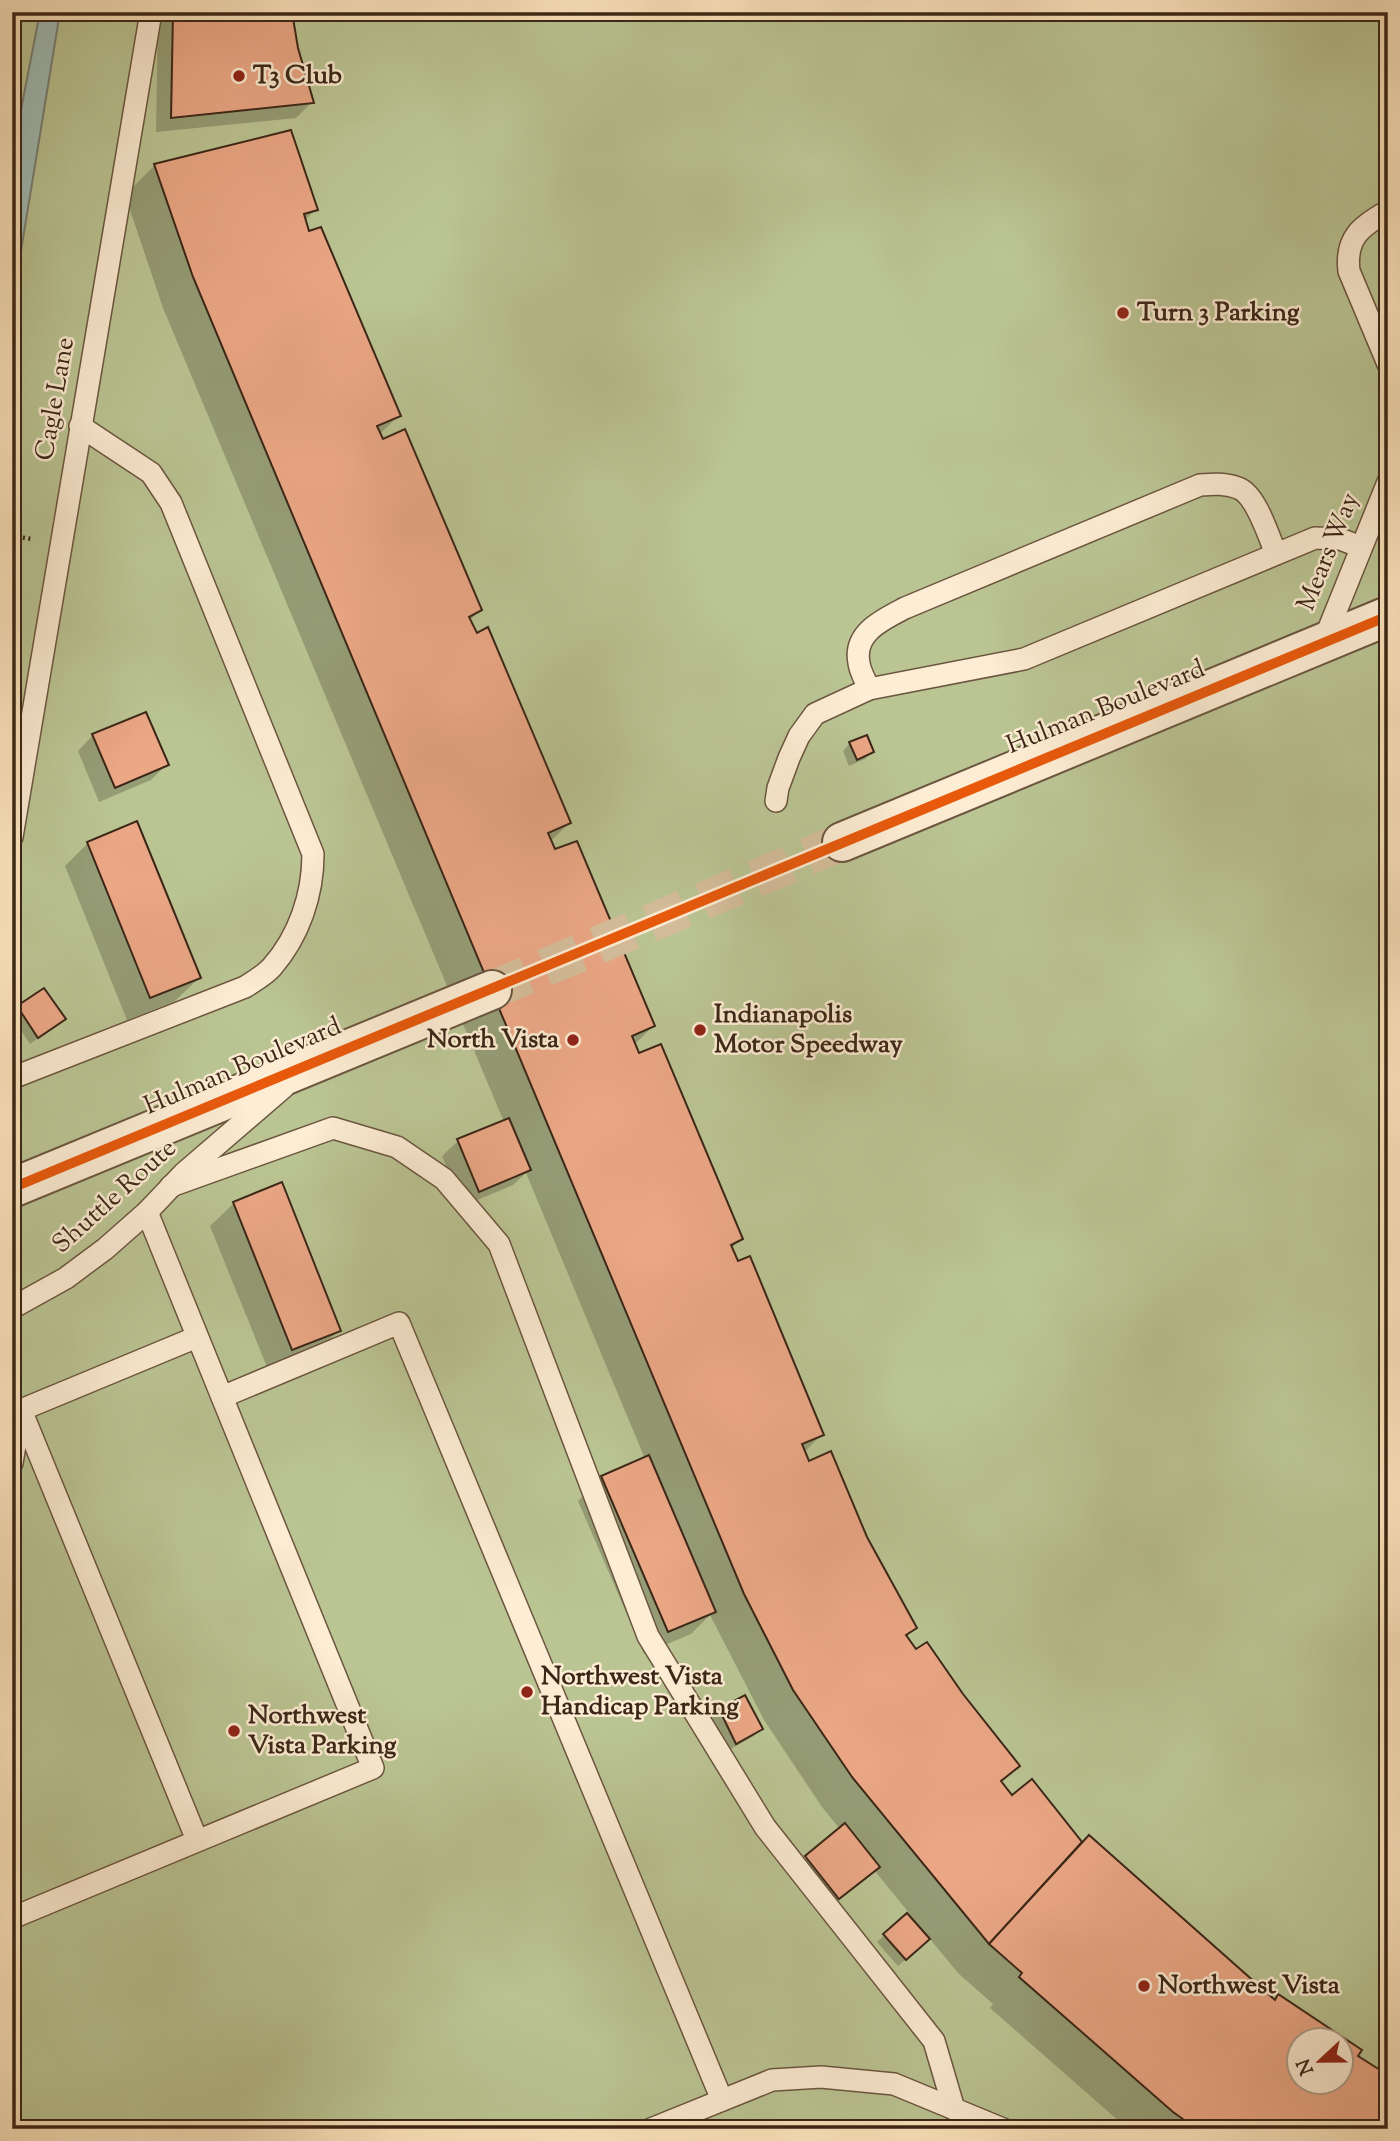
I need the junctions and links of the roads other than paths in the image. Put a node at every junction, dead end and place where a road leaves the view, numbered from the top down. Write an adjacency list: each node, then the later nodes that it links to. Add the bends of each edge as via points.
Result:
1 (151, 12): 4 (lane, Cagle Lane)
2 (1388, 211): 3 (lane, via 1368,222 1347,255 1349,271)
3 (1388, 364)
4 (80, 426): 12 (lane, Cagle Lane); 16 (lane, via 151,473 172,503 313,854 313,881 299,927 271,969 245,988)
5 (1388, 482): 6 (lane, Mears Way)
6 (1361, 547): 7 (lane, via 1340,539 1315,538); 9 (lane, Mears Way)
7 (1276, 554): 10 (lane, via 1024,659); 10 (lane, via 1256,506 1241,488 1200,485 882,620 867,631 859,647 859,663)
8 (1388, 616): 9 (street, Hulman Boulevard)
9 (1323, 643): 13 (street, Hulman Boulevard)
10 (869, 689): 11 (lane, via 815,714 789,758)
11 (776, 801)
12 (12, 837)
13 (842, 842)
14 (492, 990): 15 (street, Hulman Boulevard)
15 (311, 1063): 17 (lane, Shuttle Route); 18 (street, Hulman Boulevard)
16 (12, 1078)
17 (171, 1186): 19 (lane, Shuttle Route); 28 (lane, via 333,1128 397,1147 444,1179 499,1244 648,1636 765,1827 934,2041)
18 (12, 1188)
19 (147, 1212): 20 (lane, Shuttle Route, via 66,1278); 21 (lane)
20 (12, 1308)
21 (197, 1337): 22 (lane); 23 (lane)
22 (222, 1398): 25 (lane, via 373,1768); 27 (lane, via 399,1323)
23 (21, 1410): 24 (lane); 25 (lane)
24 (12, 1463)
25 (197, 1840): 26 (lane)
26 (12, 1918)
27 (722, 2100): 28 (lane, via 772,2081 821,2077 894,2084); 29 (lane)
28 (954, 2109): 30 (lane)
29 (651, 2129)
30 (1003, 2129)

